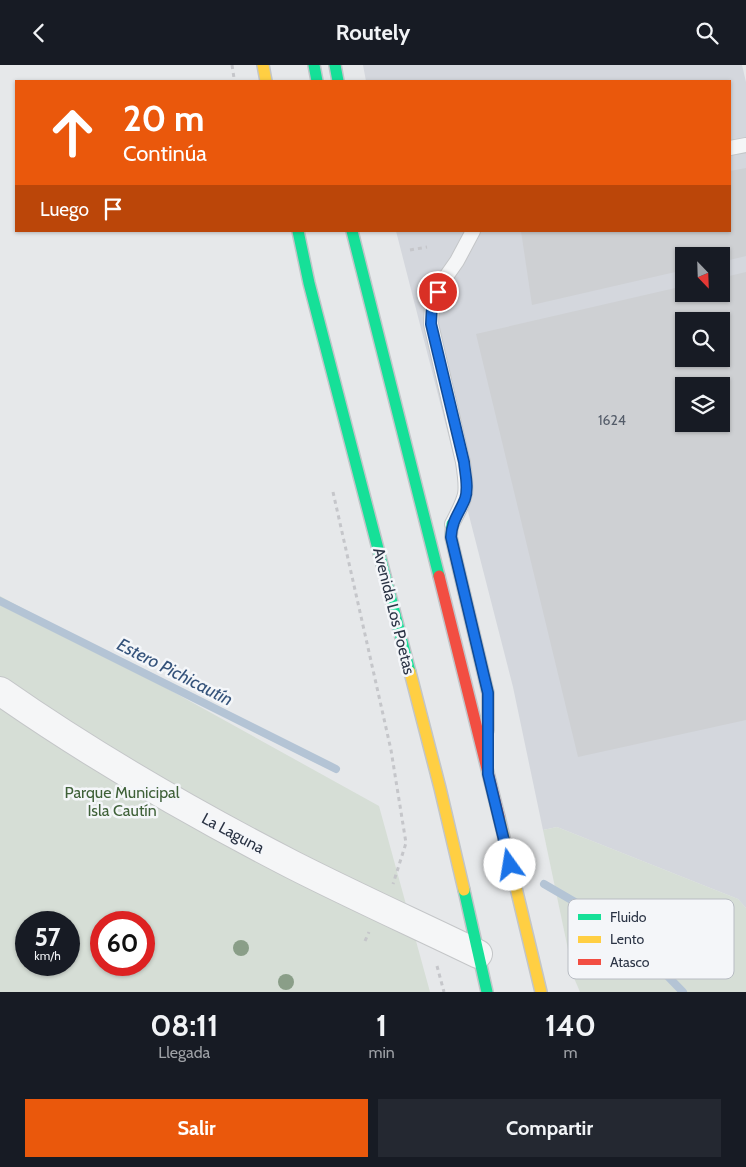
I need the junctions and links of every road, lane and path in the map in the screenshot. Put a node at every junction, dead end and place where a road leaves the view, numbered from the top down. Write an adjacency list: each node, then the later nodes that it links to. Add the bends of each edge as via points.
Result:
1 (232, 65): 5 (path)
2 (263, 65): 6 (main road)
3 (314, 65): 7 (main road)
4 (335, 65): 8 (main road)
5 (234, 77)
6 (266, 80)
7 (317, 80)
8 (338, 80)
9 (746, 145): 10 (lane)
10 (731, 148)
11 (298, 232): 21 (main road, Avenida Los Poetas, via 440,788)
12 (352, 232): 19 (main road)
13 (472, 232): 17 (lane, via 432,304 431,324 464,462 466,484 466,497)
14 (427, 247): 15 (path)
15 (410, 250)
16 (330, 483): 20 (path, via 391,750 406,843)
17 (452, 524): 19 (main road, via 451,537 488,693)
18 (0, 691): 21 (street, La Laguna, via 92,752 231,833)
19 (488, 774): 23 (main road)
20 (391, 889)
21 (478, 954): 22 (main road, Avenida Los Poetas)
22 (487, 992)
23 (540, 992)

